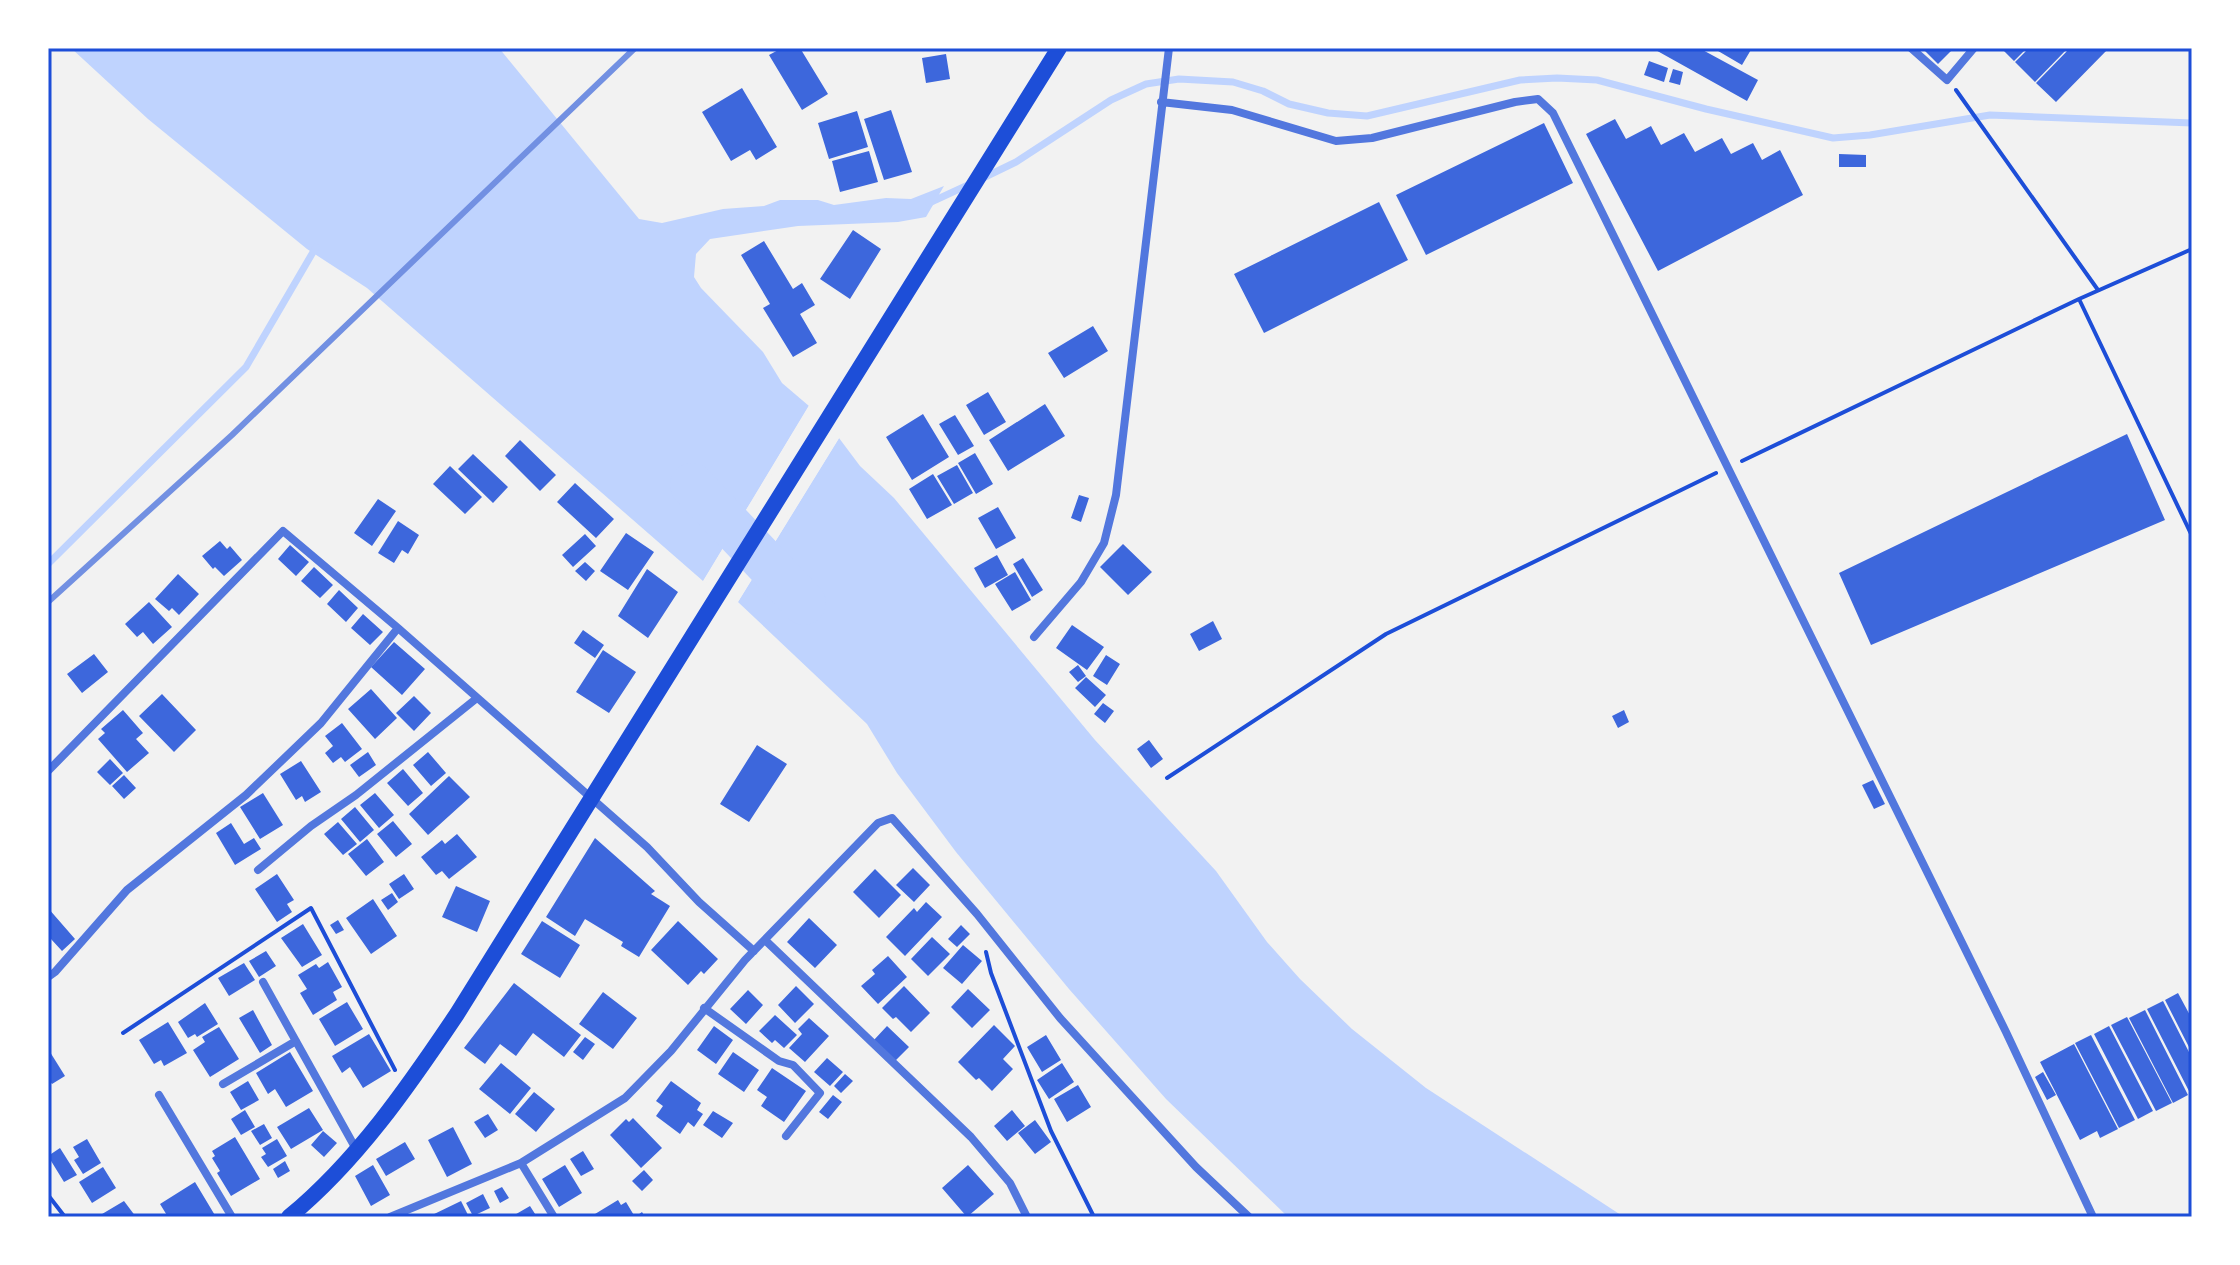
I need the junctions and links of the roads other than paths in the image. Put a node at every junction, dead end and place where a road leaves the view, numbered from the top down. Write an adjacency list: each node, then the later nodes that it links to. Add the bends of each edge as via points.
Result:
1 (1059, 48): 10 (main road)
2 (1911, 48): 3 (street, via 1947,80)
3 (1974, 48)
4 (1168, 51): 5 (street)
5 (1161, 102): 7 (street, via 1116,495 1104,543 1081,582); 29 (street, via 1232,110 1336,141 1372,138 1538,99 1553,113)
6 (398, 628): 8 (street); 9 (street, via 283,531); 14 (street, via 321,723 246,795 127,890)
7 (1034, 637)
8 (477, 698): 10 (street); 11 (street)
9 (48, 771)
10 (591, 800): 13 (street); 21 (main road, via 420,1069)
11 (258, 870)
12 (765, 940): 13 (street); 27 (street, via 971,1137 1010,1183); 28 (street, via 878,823 892,818 1060,1018)
13 (754, 951): 16 (street)
14 (48, 977)
15 (263, 982): 17 (street)
16 (704, 1008): 20 (street, via 779,1061 793,1065 820,1093); 22 (street, via 625,1098)
17 (296, 1041): 18 (street); 21 (street)
18 (223, 1084)
19 (159, 1095): 23 (street)
20 (786, 1136)
21 (356, 1149): 24 (main road)
22 (521, 1163): 25 (street); 26 (street)
23 (232, 1217)
24 (289, 1217)
25 (390, 1217)
26 (554, 1217)
27 (1027, 1217)
28 (1249, 1217)
29 (2093, 1217)

